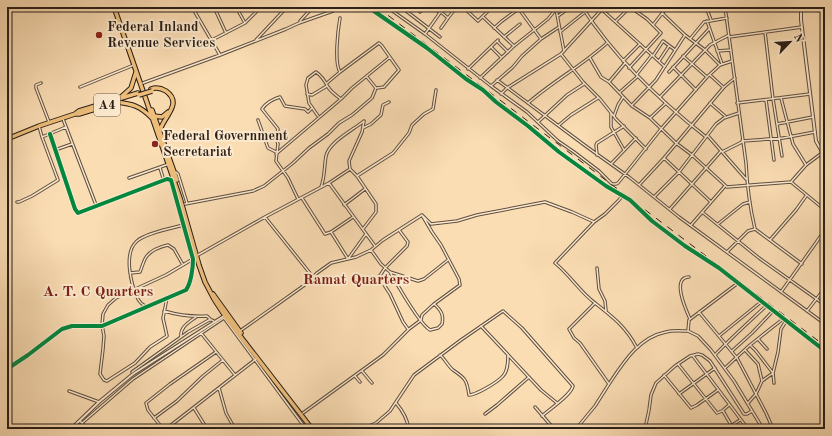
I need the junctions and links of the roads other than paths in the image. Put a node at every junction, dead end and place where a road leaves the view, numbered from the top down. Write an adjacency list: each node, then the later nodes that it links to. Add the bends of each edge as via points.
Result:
1 (115, 7): 51 (highway); 117 (highway)
2 (192, 7): 70 (street)
3 (214, 7): 61 (street)
4 (236, 7): 47 (street)
5 (287, 7): 71 (street)
6 (313, 7): 48 (street)
7 (340, 7): 48 (street)
8 (368, 7): 220 (street, via 483,90 559,152)
9 (387, 7): 63 (street)
10 (401, 7): 54 (street)
11 (425, 7): 34 (street)
12 (433, 7): 35 (street)
13 (444, 7): 35 (street)
14 (463, 7): 32 (street)
15 (468, 7): 32 (street)
16 (492, 7): 41 (street)
17 (520, 7): 56 (street); 59 (street)
18 (570, 7): 38 (street)
19 (582, 7): 36 (street)
20 (600, 7): 31 (street)
21 (604, 7): 31 (street)
22 (630, 7): 43 (street); 50 (street)
23 (662, 7): 33 (street)
24 (667, 7): 33 (street)
25 (700, 7): 29 (street, via 703,10)
26 (725, 7): 42 (street)
27 (801, 7): 53 (street)
28 (259, 8): 47 (street)
29 (707, 8): 45 (street)
30 (455, 9): 40 (street)
31 (602, 9): 43 (street); 46 (street)
32 (466, 10): 41 (street, via 478,21)
33 (665, 10): 37 (street)
34 (420, 12)
35 (440, 12): 40 (street); 54 (street)
36 (585, 12): 46 (street); 62 (street)
37 (662, 13): 50 (street); 64 (street)
38 (558, 16): 52 (street); 59 (street, via 556,9)
39 (340, 18): 105 (street, via 336,57)
40 (448, 18): 55 (street)
41 (482, 18): 56 (street)
42 (727, 18): 45 (street); 65 (street)
43 (616, 21): 75 (street)
44 (707, 21): 45 (street); 57 (street); 69 (street)
45 (711, 21)
46 (592, 22): 73 (street); 83 (street)
47 (245, 23): 61 (street)
48 (299, 23): 71 (street)
49 (520, 24): 67 (street)
50 (653, 25): 79 (street, via 661,33)
51 (121, 26): 58 (street); 97 (highway)
52 (559, 27): 62 (street); 68 (street)
53 (802, 27): 60 (street); 133 (street)
54 (429, 28): 63 (street); 66 (street)
55 (441, 28)
56 (494, 28): 67 (street)
57 (709, 29): 72 (street); 74 (street)
58 (112, 30)
59 (534, 30): 68 (street); 76 (street)
60 (765, 32): 65 (street); 139 (street)
61 (226, 33): 70 (street)
62 (560, 33): 83 (street)
63 (425, 34): 102 (street)
64 (685, 35): 69 (street); 80 (street)
65 (729, 36): 72 (street); 82 (street)
66 (440, 37)
67 (504, 37): 76 (street)
68 (541, 39): 114 (street)
69 (690, 39): 74 (street)
70 (212, 40): 87 (street)
71 (256, 40): 87 (street)
72 (714, 42): 81 (street); 84 (street)
73 (608, 43): 92 (street); 95 (street)
74 (695, 43): 81 (street); 89 (street)
75 (640, 44): 79 (street); 95 (street)
76 (514, 46): 85 (street)
77 (669, 46): 80 (street); 88 (street, via 662,42); 93 (street)
78 (491, 47): 85 (street, via 497,41); 91 (street); 102 (street)
79 (646, 50): 88 (street); 100 (street)
80 (675, 50): 99 (street)
81 (705, 50): 96 (street); 98 (street)
82 (731, 50): 84 (street); 94 (street)
83 (564, 51): 86 (street)
84 (717, 51): 98 (street)
85 (508, 52): 91 (street)
86 (561, 54): 103 (street); 126 (street)
87 (220, 55): 117 (street)
88 (653, 56): 93 (street); 107 (street)
89 (683, 56): 96 (street); 101 (street)
90 (390, 57): 105 (street, via 379,43); 109 (street); 125 (street, via 399,68 399,72 384,87)
91 (502, 57): 112 (street)
92 (590, 58): 103 (street); 115 (street, via 598,72)
93 (659, 61): 99 (street)
94 (732, 61): 98 (street); 113 (street)
95 (624, 62): 100 (street); 115 (street)
96 (692, 63): 110 (street); 111 (street)
97 (134, 65): 104 (highway); 121 (street)
98 (721, 65): 108 (street)
99 (665, 67): 122 (street)
100 (629, 68): 107 (street)
101 (673, 68): 106 (street); 110 (street)
102 (468, 69): 112 (street)
103 (573, 69): 119 (street); 143 (street)
104 (136, 71): 141 (highway, via 131,88); 158 (highway)
105 (340, 72): 118 (street)
106 (669, 72)
107 (637, 75): 122 (street); 130 (street)
108 (710, 75): 111 (street); 123 (street)
109 (367, 76): 125 (street); 138 (street)
110 (682, 76): 129 (street); 136 (street)
111 (707, 77): 129 (street)
112 (480, 78): 120 (street)
113 (734, 78): 123 (street); 146 (street)
114 (497, 80): 120 (street); 126 (street)
115 (609, 82): 130 (street)
116 (41, 83): 161 (street, via 36,85 36,88)
117 (143, 83): 158 (highway)
118 (327, 83): 124 (street); 131 (street, via 322,76 314,72 307,80)
119 (585, 84): 135 (street); 152 (street, via 567,95)
120 (491, 86): 132 (street)
121 (80, 87)
122 (649, 87): 136 (street); 147 (street)
123 (724, 87): 145 (street)
124 (328, 88): 131 (street, via 327,86 312,95); 138 (street)
125 (376, 88): 205 (street, via 372,98)
126 (508, 88): 132 (street); 143 (street)
127 (151, 90): 141 (highway, A4, bridge); 158 (highway, via 160,90 169,98 170,104 170,110 166,115); 172 (highway, via 164,90 173,103 172,111)
128 (436, 90): 208 (street, via 433,109 412,125 409,133 393,153)
129 (696, 90): 149 (street)
130 (620, 93): 134 (street)
131 (308, 94): 148 (street)
132 (501, 94): 162 (street)
133 (810, 94): 137 (street); 157 (street)
134 (624, 97): 147 (street); 153 (street)
135 (599, 98): 151 (street); 165 (street)
136 (660, 98): 144 (street)
137 (781, 98): 139 (street); 163 (street)
138 (341, 99): 156 (street)
139 (773, 99): 140 (street); 164 (street)
140 (766, 100): 146 (street); 182 (street)
141 (116, 101): 155 (highway, A4); 158 (highway, via 142,108)
142 (389, 102): 170 (street, via 383,105 381,115)
143 (528, 103): 152 (street)
144 (666, 103): 149 (street); 159 (street)
145 (710, 103): 154 (street); 166 (street)
146 (737, 103): 150 (street)
147 (632, 106): 159 (street)
148 (312, 108): 156 (street); 191 (street, via 308,112 305,109 285,106 280,97 263,107 278,129)
149 (677, 112): 166 (street); 171 (street)
150 (739, 112): 154 (street); 183 (street)
151 (611, 113): 153 (street); 173 (street, via 611,127)
152 (544, 115): 162 (street); 165 (street)
153 (614, 116): 168 (street)
154 (726, 116): 176 (street)
155 (62, 117): 161 (highway, A4); 169 (street)
156 (319, 117): 191 (street)
157 (813, 117): 163 (street); 174 (street)
158 (154, 118): 172 (highway); 199 (highway)
159 (650, 118): 171 (street)
160 (258, 120): 191 (street, via 268,148)
161 (49, 122): 167 (highway, A4)
162 (538, 122): 207 (street, via 612,184 618,183)
163 (788, 122): 164 (street); 177 (street)
164 (777, 124): 180 (street)
165 (559, 125): 193 (street)
166 (691, 125): 176 (street); 184 (street)
167 (39, 126): 178 (street); 181 (highway, A4)
168 (624, 126): 173 (street); 179 (street)
169 (66, 127): 175 (street); 185 (street)
170 (363, 128): 204 (street, via 349,161); 218 (street, via 364,121 343,135 326,154)
171 (661, 130): 184 (street); 186 (street)
172 (160, 132): 199 (highway)
173 (614, 132): 188 (street); 193 (street, via 597,143)
174 (815, 132): 177 (street); 192 (street)
175 (50, 134): 178 (street); 187 (street)
176 (706, 136): 190 (street); 194 (street)
177 (791, 136): 180 (street); 201 (street)
178 (42, 137): 225 (street, via 58,180)
179 (636, 138): 186 (street); 188 (street)
180 (779, 138): 182 (street); 195 (street)
181 (7, 139)
182 (771, 139): 183 (street); 198 (street)
183 (742, 142): 190 (street); 210 (street)
184 (676, 143): 194 (street); 197 (street)
185 (72, 144): 187 (street); 230 (street)
186 (646, 149): 207 (street)
187 (55, 150): 230 (street, via 76,212)
188 (624, 150): 200 (street)
189 (825, 150): 192 (street)
190 (722, 151): 203 (street); 210 (street)
191 (276, 153): 205 (street, via 276,161)
192 (822, 153): 196 (street); 201 (street)
193 (596, 155): 200 (street)
194 (692, 155): 203 (street); 206 (street)
195 (782, 156)
196 (825, 157)
197 (664, 158): 206 (street); 214 (street)
198 (774, 160)
199 (170, 164): 202 (street); 228 (highway); 283 (highway, via 203,277)
200 (611, 165): 207 (street)
201 (806, 165): 212 (street)
202 (160, 168): 209 (street); 211 (street)
203 (706, 168): 215 (street); 216 (street)
204 (350, 169): 208 (street); 213 (street)
205 (284, 171): 224 (street); 228 (street, via 253,191)
206 (679, 172): 215 (street); 222 (street)
207 (625, 175): 214 (street)
208 (357, 176): 219 (street)
209 (129, 178)
210 (746, 179): 217 (street)
211 (164, 181): 230 (street); 239 (street, via 171,180)
212 (791, 182): 217 (street); 221 (street)
213 (329, 183): 218 (street); 229 (street)
214 (639, 185): 222 (street)
215 (692, 185): 226 (street); 231 (street)
216 (725, 186): 217 (street); 226 (street)
217 (748, 186): 227 (street)
218 (320, 187): 223 (street)
219 (365, 189): 229 (street); 241 (street, via 376,204 376,212)
220 (622, 195): 237 (street); 265 (street, via 652,221)
221 (806, 196): 232 (street); 248 (street)
222 (654, 197): 231 (street)
223 (302, 198): 224 (street); 245 (street, via 321,230 325,234)
224 (298, 199): 235 (street)
225 (17, 202)
226 (711, 202): 233 (street)
227 (750, 202): 238 (street, via 743,204); 242 (street)
228 (186, 203): 252 (highway)
229 (344, 205): 236 (street)
230 (96, 206)
231 (670, 209): 240 (street)
232 (825, 210)
233 (702, 212): 238 (street); 240 (street)
234 (422, 215): 237 (street, via 431,224 439,224 545,202); 243 (street); 255 (street, via 442,245)
235 (265, 217): 252 (street); 262 (street)
236 (353, 217): 241 (street); 245 (street)
237 (594, 222): 272 (street, via 555,263)
238 (718, 224): 247 (street)
239 (184, 225): 253 (street); 261 (street, via 137,240 131,252)
240 (691, 225): 251 (street)
241 (363, 229): 246 (street)
242 (755, 229): 247 (street, via 748,231); 248 (street)
243 (400, 230): 249 (street); 258 (street, via 408,242 407,246)
244 (825, 230): 256 (street)
245 (331, 232): 254 (street)
246 (366, 234): 249 (street); 254 (street)
247 (738, 240): 251 (street); 264 (street)
248 (770, 240): 256 (street)
249 (376, 247): 250 (street)
250 (371, 250): 254 (street); 258 (street)
251 (727, 252): 268 (street)
252 (198, 255): 294 (highway, via 212,291)
253 (193, 259): 257 (street); 269 (street, via 188,288)
254 (348, 259): 262 (street, via 331,263)
255 (448, 260): 260 (street, via 418,281); 273 (street, via 460,285)
256 (802, 264): 264 (street)
257 (183, 265): 261 (street, via 174,249 168,245 151,252 140,272); 267 (street)
258 (386, 268): 260 (street); 293 (street, via 379,279)
259 (597, 268): 277 (street, via 599,288)
260 (390, 272): 287 (street)
261 (130, 273): 267 (street)
262 (313, 277): 294 (street)
263 (689, 277): 284 (street, via 684,277 680,285)
264 (791, 280): 268 (street); 270 (street)
265 (738, 283): 271 (street); 281 (street)
266 (825, 288): 270 (street)
267 (135, 290): 276 (street, via 141,303); 291 (street, via 116,298 108,305 103,314)
268 (781, 292): 279 (street)
269 (167, 298): 276 (street); 280 (street)
270 (817, 299): 274 (street); 279 (street)
271 (761, 301): 275 (street); 297 (street)
272 (595, 303): 277 (street); 332 (street, via 569,329)
273 (434, 304): 287 (street, via 422,315); 287 (street, via 443,315 441,327 428,329)
274 (825, 305)
275 (766, 306): 278 (street); 300 (street)
276 (147, 307): 291 (street)
277 (606, 311): 302 (street, via 632,337)
278 (773, 311): 285 (street); 305 (street)
279 (807, 311): 290 (street)
280 (164, 312): 282 (street); 291 (street, via 167,336 150,347 135,363 107,381 100,374)
281 (700, 312): 284 (street); 297 (street)
282 (196, 317): 286 (street, via 207,316); 298 (street, via 182,328)
283 (224, 317): 289 (street); 296 (street); 313 (highway)
284 (690, 319): 295 (street)
285 (783, 319): 288 (street); 299 (street)
286 (211, 320): 289 (street); 298 (street)
287 (421, 320): 293 (street)
288 (786, 321): 306 (street); 321 (street)
289 (215, 322): 339 (street, via 133,374)
290 (825, 324)
291 (102, 326): 318 (street, via 72,326 62,329)
292 (481, 326): 308 (street); 309 (street); 341 (street, via 503,311 522,328 574,386)
293 (409, 329): 319 (street, via 390,349)
294 (240, 331): 348 (highway)
295 (688, 331): 302 (street, via 665,332 652,337); 311 (street, via 698,336)
296 (201, 333): 307 (street); 353 (street, via 133,379)
297 (719, 336): 300 (street)
298 (181, 337): 320 (street)
299 (758, 339): 301 (street); 303 (street)
300 (726, 344): 305 (street); 311 (street)
301 (750, 345): 304 (street); 321 (street)
302 (637, 348): 332 (street)
303 (767, 349)
304 (746, 350): 312 (street); 327 (street, via 758,364)
305 (732, 351): 312 (street)
306 (825, 351)
307 (216, 352): 314 (street); 351 (street, via 146,403)
308 (508, 354): 309 (street, via 508,364 503,376 472,395 469,395 467,382); 326 (street)
309 (440, 355): 340 (street, via 414,376)
310 (693, 355): 315 (street); 316 (street, via 702,355); 322 (street)
311 (714, 355): 317 (street)
312 (736, 358): 317 (street); 337 (street)
313 (256, 359): 323 (street); 360 (street); 361 (highway)
314 (223, 360): 323 (street); 351 (street)
315 (678, 364): 325 (street); 330 (street)
316 (715, 368): 322 (street); 347 (street, via 744,414)
317 (725, 368): 342 (street)
318 (7, 369)
319 (362, 370): 324 (street); 329 (street)
320 (132, 372)
321 (773, 373): 327 (street); 331 (street)
322 (707, 374): 330 (street); 334 (street)
323 (235, 375): 333 (street)
324 (355, 376): 328 (street); 348 (street)
325 (664, 376): 336 (street); 366 (street, via 656,383 651,395)
326 (529, 377): 341 (street, via 548,397); 349 (street)
327 (762, 381): 337 (street)
328 (360, 382)
329 (372, 383)
330 (694, 383): 336 (street); 338 (street)
331 (774, 383)
332 (609, 384): 365 (street)
333 (219, 388): 345 (street); 359 (street, via 226,413)
334 (719, 389): 338 (street); 343 (street)
335 (69, 391): 339 (street)
336 (679, 394): 338 (street, via 690,408)
337 (756, 394): 342 (street); 370 (street)
338 (706, 399): 346 (street, via 717,413)
339 (99, 402): 353 (street)
340 (396, 403): 362 (street, via 382,418); 363 (street, via 407,419)
341 (558, 403): 350 (street)
342 (747, 404): 347 (street)
343 (730, 405): 346 (street); 352 (street)
344 (535, 407): 350 (street)
345 (194, 408): 357 (street); 358 (street)
346 (723, 411): 354 (street)
347 (752, 411): 369 (street)
348 (303, 414): 361 (highway)
349 (485, 414)
350 (542, 416): 364 (street)
351 (154, 418): 357 (street)
352 (740, 420): 354 (street); 368 (street)
353 (81, 422): 355 (street); 356 (street)
354 (731, 426): 367 (street)
355 (71, 429)
356 (87, 429)
357 (164, 429)
358 (206, 429)
359 (235, 429)
360 (306, 429)
361 (313, 429)
362 (362, 429)
363 (409, 429)
364 (554, 429)
365 (576, 429)
366 (645, 429)
367 (731, 429)
368 (748, 429)
369 (763, 429)
370 (773, 429)

